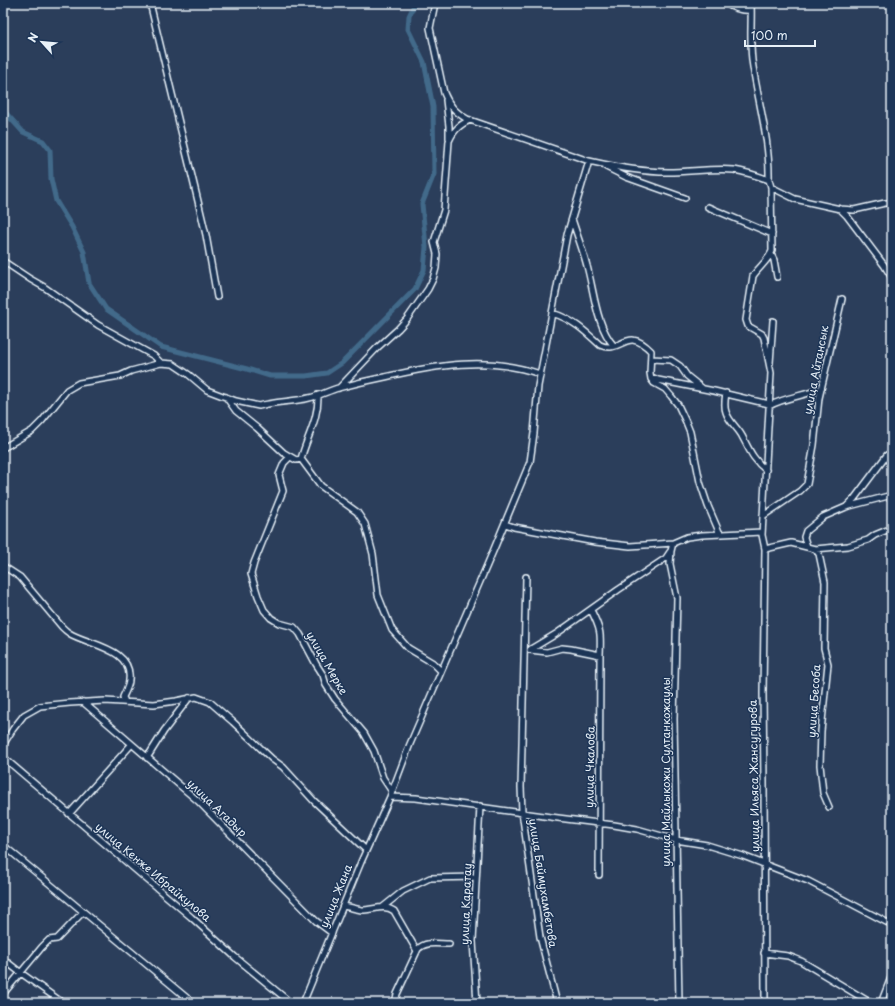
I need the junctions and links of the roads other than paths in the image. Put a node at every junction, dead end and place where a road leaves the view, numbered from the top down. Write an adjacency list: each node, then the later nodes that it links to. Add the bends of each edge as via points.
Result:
1 (150, 3): 23 (street, via 198,197)
2 (436, 3): 6 (street, via 430,28)
3 (726, 3): 5 (street, via 739,10)
4 (751, 3): 5 (street)
5 (751, 10): 11 (street, via 752,59 766,135)
6 (445, 97): 7 (street, via 455,112); 8 (street)
7 (470, 120): 8 (street, via 460,125); 9 (street)
8 (449, 141): 33 (street, via 444,210 434,242 437,254 433,280 407,319)
9 (589, 161): 10 (street); 17 (street, улица Жана)
10 (600, 164): 11 (street, via 643,171 733,170); 13 (street, via 626,177)
11 (769, 180): 12 (street)
12 (771, 187): 16 (street, via 795,199); 18 (street)
13 (685, 198)
14 (892, 203): 16 (street, via 854,210)
15 (708, 207): 18 (street)
16 (840, 209): 22 (street, via 869,244)
17 (572, 218): 25 (street, улица Жана); 27 (street, via 602,325 607,338)
18 (772, 234): 19 (street)
19 (771, 254): 21 (street); 30 (street, via 753,276 746,320 748,326 764,338)
20 (3, 262): 29 (street, via 98,325 154,356)
21 (777, 277)
22 (892, 278)
23 (218, 297)
24 (842, 299): 35 (street, улица Айтансык)
25 (552, 313): 27 (street, via 580,326 600,345); 31 (street, улица Жана)
26 (773, 321): 30 (street)
27 (614, 346): 28 (street, via 631,339 639,341 652,351)
28 (652, 359): 32 (street); 34 (street, via 671,360)
29 (161, 363): 38 (street, via 173,364 206,390); 40 (street, via 120,376 78,383 66,390 32,431)
30 (770, 368): 39 (street, улица Ильяса Жансугурова)
31 (540, 374): 33 (street, via 493,363 464,363 408,371); 48 (street, улица Жана, via 532,454)
32 (651, 377): 34 (street); 51 (street, via 654,383 664,389 678,405 686,422 700,482)
33 (339, 388): 37 (street)
34 (703, 389): 36 (street)
35 (821, 389): 39 (street); 47 (street, улица Айтансык, via 807,484 805,488)
36 (726, 393): 39 (street); 44 (street, via 725,411 751,455)
37 (318, 395): 38 (street, via 259,406); 43 (street, via 316,420)
38 (226, 397): 42 (street, via 236,412)
39 (769, 405): 44 (street, улица Ильяса Жансугурова)
40 (3, 448)
41 (892, 453): 46 (street, via 887,455)
42 (290, 457): 43 (street); 71 (street, улица Мерке, via 281,470 283,491 251,574 264,610 271,618 294,627 300,634 326,685 364,733)
43 (300, 459): 63 (street, via 321,486 356,512 365,524 373,554 378,595 392,630 408,648)
44 (766, 470): 47 (street, улица Ильяса Жансугурова)
45 (892, 495): 46 (street)
46 (846, 507): 53 (street, via 823,517 806,531 804,536)
47 (764, 516): 50 (street, улица Ильяса Жансугурова)
48 (505, 524): 52 (street, via 595,542 630,546); 63 (street, улица Жана)
49 (892, 528): 55 (street, via 856,544)
50 (762, 532): 51 (street); 54 (street, улица Ильяса Жансугурова)
51 (720, 534): 52 (street, via 687,537)
52 (674, 543): 56 (street, улица Майлыкожи Султанкожаулы)
53 (807, 547): 54 (street, via 791,543); 55 (street)
54 (765, 549): 81 (street, улица Ильяса Жансугурова)
55 (815, 549): 74 (street, улица Бесоба, via 819,554 825,582 824,648 828,664 820,765 823,793)
56 (671, 551): 59 (street, via 666,558); 78 (street, улица Майлыкожи Султанкожаулы, via 670,564 678,598 674,719)
57 (3, 566): 66 (street, via 20,577 69,633 122,657 129,674 123,697)
58 (526, 577): 61 (street, улица Баймухамбетова)
59 (591, 610): 60 (street); 62 (street, улица Чкалова, via 601,634)
60 (530, 650): 61 (street); 62 (street, via 547,652 562,648)
61 (524, 651): 75 (street, улица Баймухамбетова)
62 (600, 657): 77 (street, улица Чкалова)
63 (441, 671): 71 (street, улица Жана)
64 (189, 698): 66 (street, via 154,704); 70 (street); 80 (street, via 196,697 210,702 284,767 314,801)
65 (83, 702): 66 (street); 67 (street, via 40,706 24,715); 68 (street, улица Агадыр)
66 (125, 702)
67 (3, 745)
68 (131, 745): 70 (street, улица Агадыр); 76 (street)
69 (3, 757): 76 (street, улица Кенже Ибрайкулова)
70 (147, 758): 88 (street, улица Агадыр, via 198,801)
71 (391, 790): 72 (street, улица Жана)
72 (390, 797): 73 (street); 80 (street, улица Жана)
73 (480, 806): 75 (street); 83 (street, улица Каратау)
74 (829, 807)
75 (522, 812): 77 (street); 102 (street, улица Баймухамбетова, via 540,937)
76 (69, 814): 98 (street, улица Кенже Ибрайкулова)
77 (598, 823): 78 (street, via 637,829); 82 (street, улица Чкалова)
78 (676, 840): 81 (street, via 707,844); 103 (street, улица Майлыкожи Султанкожаулы)
79 (3, 845): 86 (street)
80 (366, 850): 84 (street, улица Жана)
81 (764, 864): 87 (street, via 808,881); 91 (street, улица Ильяса Жансугурова)
82 (599, 875)
83 (476, 877): 85 (street, via 430,878 403,891); 101 (street, улица Каратау, via 473,940)
84 (343, 906): 85 (street, via 360,910); 88 (street, улица Жана)
85 (383, 907): 90 (street, via 394,911)
86 (83, 912): 93 (street, via 57,938 49,940); 97 (street)
87 (892, 925)
88 (332, 933): 99 (street, улица Жана)
89 (450, 944): 90 (street, via 422,945)
90 (417, 951): 100 (street)
91 (764, 953): 104 (street, улица Ильяса Жансугурова); 105 (street, via 788,956 801,961)
92 (3, 959): 93 (street)
93 (21, 973): 95 (street); 96 (street)
94 (892, 975): 106 (street)
95 (3, 994)
96 (63, 1003)
97 (193, 1003)
98 (291, 1003)
99 (303, 1003)
100 (395, 1003)
101 (477, 1003)
102 (557, 1003)
103 (678, 1003)
104 (765, 1003)
105 (871, 1003)
106 (881, 1003)

